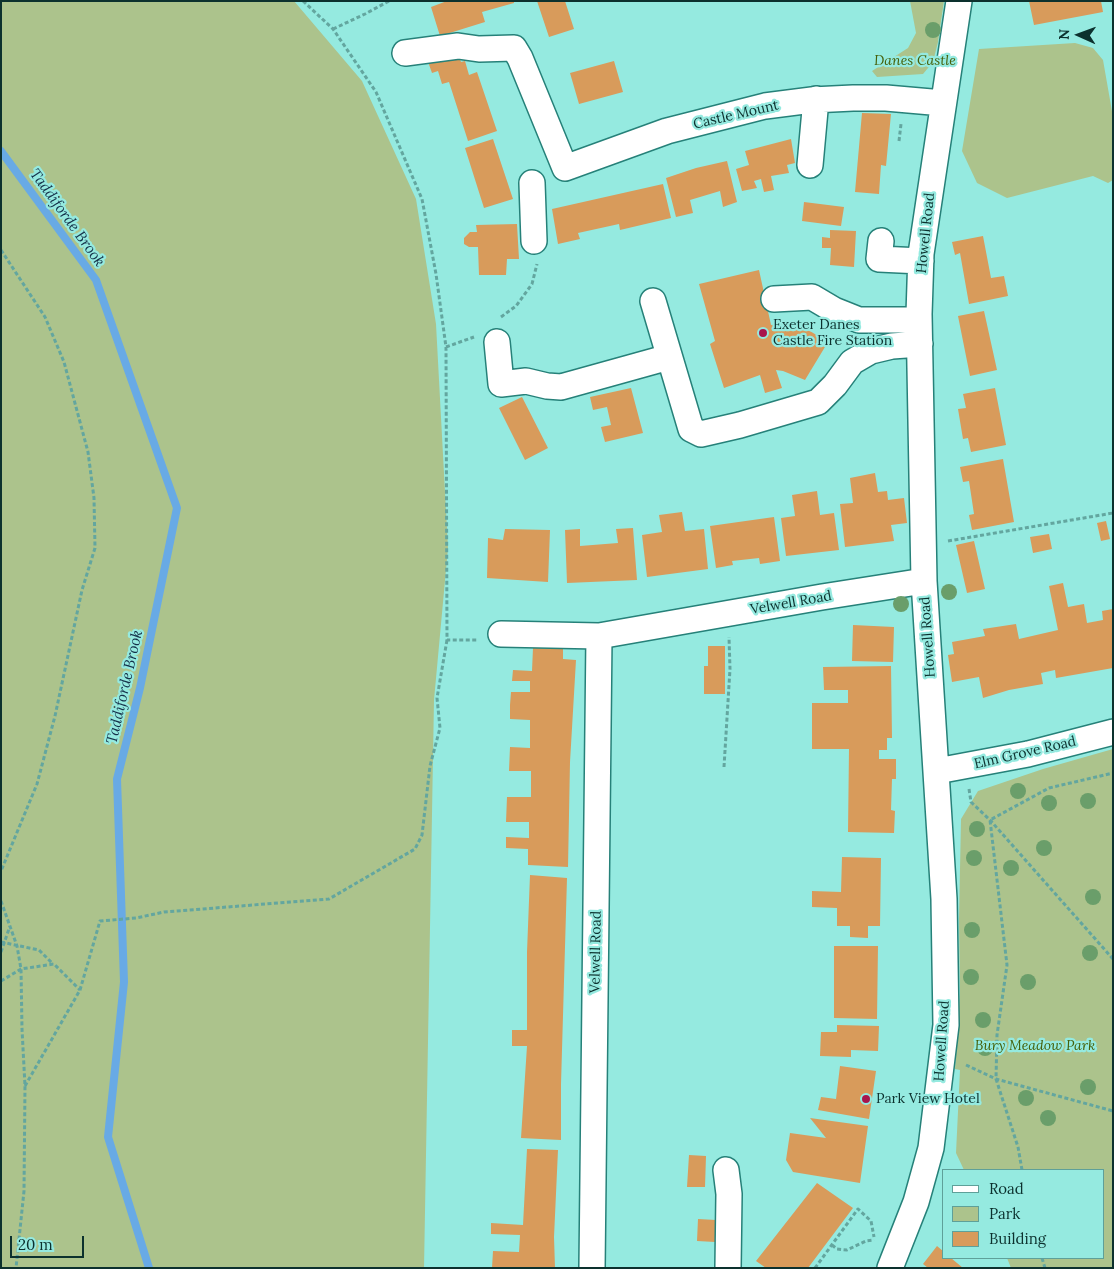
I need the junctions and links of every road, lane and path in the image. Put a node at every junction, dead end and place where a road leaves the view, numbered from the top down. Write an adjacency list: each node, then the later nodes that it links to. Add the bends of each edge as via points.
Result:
1 (303, 1): 4 (path)
2 (389, 1): 4 (path)
3 (960, 1): 7 (street, Howell Road)
4 (333, 29): 20 (path, via 376,92 422,199)
5 (405, 53): 9 (street, via 458,46 484,50 514,48)
6 (816, 99): 7 (street, Castle Mount, via 886,98); 8 (street); 9 (street, Castle Mount, via 765,106 667,131)
7 (943, 102): 13 (street, Howell Road)
8 (810, 165)
9 (565, 168): 11 (street, Castle Mount, via 523,186)
10 (881, 241): 13 (street, via 879,259)
11 (536, 249): 16 (path, via 532,284)
12 (1, 250): 35 (path, via 45,317 64,362 88,452 94,498 95,548 82,590 37,784)
13 (921, 261): 17 (street, Howell Road)
14 (774, 299): 17 (street, via 812,297 859,320)
15 (653, 301): 21 (street)
16 (516, 306)
17 (920, 320): 19 (street, Howell Road)
18 (485, 340): 20 (path); 21 (street, via 502,384 526,381 561,387)
19 (920, 344): 21 (street, via 892,346 852,362 835,386 818,402 702,434 691,429); 23 (street, Howell Road)
20 (446, 347): 28 (path)
21 (669, 357)
22 (1113, 513): 23 (path)
23 (923, 546): 24 (street, Howell Road)
24 (924, 581): 25 (street, Velwell Road); 32 (street, Howell Road)
25 (727, 615): 27 (street, Velwell Road); 30 (path, via 730,669)
26 (501, 634): 27 (street, Velwell Road); 28 (path, via 495,639)
27 (599, 636): 54 (street, Velwell Road)
28 (447, 640): 45 (path, via 437,698 440,728 430,766 422,835 414,849 329,900 164,912 100,921)
29 (1113, 732): 31 (street, Elm Grove Road)
30 (724, 766)
31 (965, 766): 32 (street, Elm Grove Road); 34 (path, via 971,802)
32 (937, 771): 46 (street, Howell Road, via 944,909 946,1025)
33 (1113, 773): 34 (path, via 1048,788)
34 (990, 820): 41 (path); 47 (path, via 1007,965 997,1035)
35 (1, 871)
36 (1, 901): 37 (path)
37 (10, 926): 38 (path); 39 (path)
38 (3, 942): 39 (path); 40 (path)
39 (18, 946): 42 (path, via 39,950); 43 (path)
40 (1, 952)
41 (1113, 959)
42 (54, 964): 43 (path); 45 (path)
43 (21, 969): 44 (path); 48 (path)
44 (1, 980)
45 (80, 990): 48 (path)
46 (943, 1058): 47 (path); 57 (street, Howell Road, via 931,1148 916,1202)
47 (996, 1079): 49 (path); 50 (path)
48 (25, 1086): 53 (path, via 24,1190)
49 (1113, 1111)
50 (1022, 1169)
51 (726, 1170): 55 (street, via 729,1194)
52 (832, 1245): 52 (path, via 858,1209 871,1221 875,1239 847,1250); 56 (path)
53 (16, 1268)
54 (592, 1268)
55 (728, 1268)
56 (815, 1268)
57 (890, 1268)

